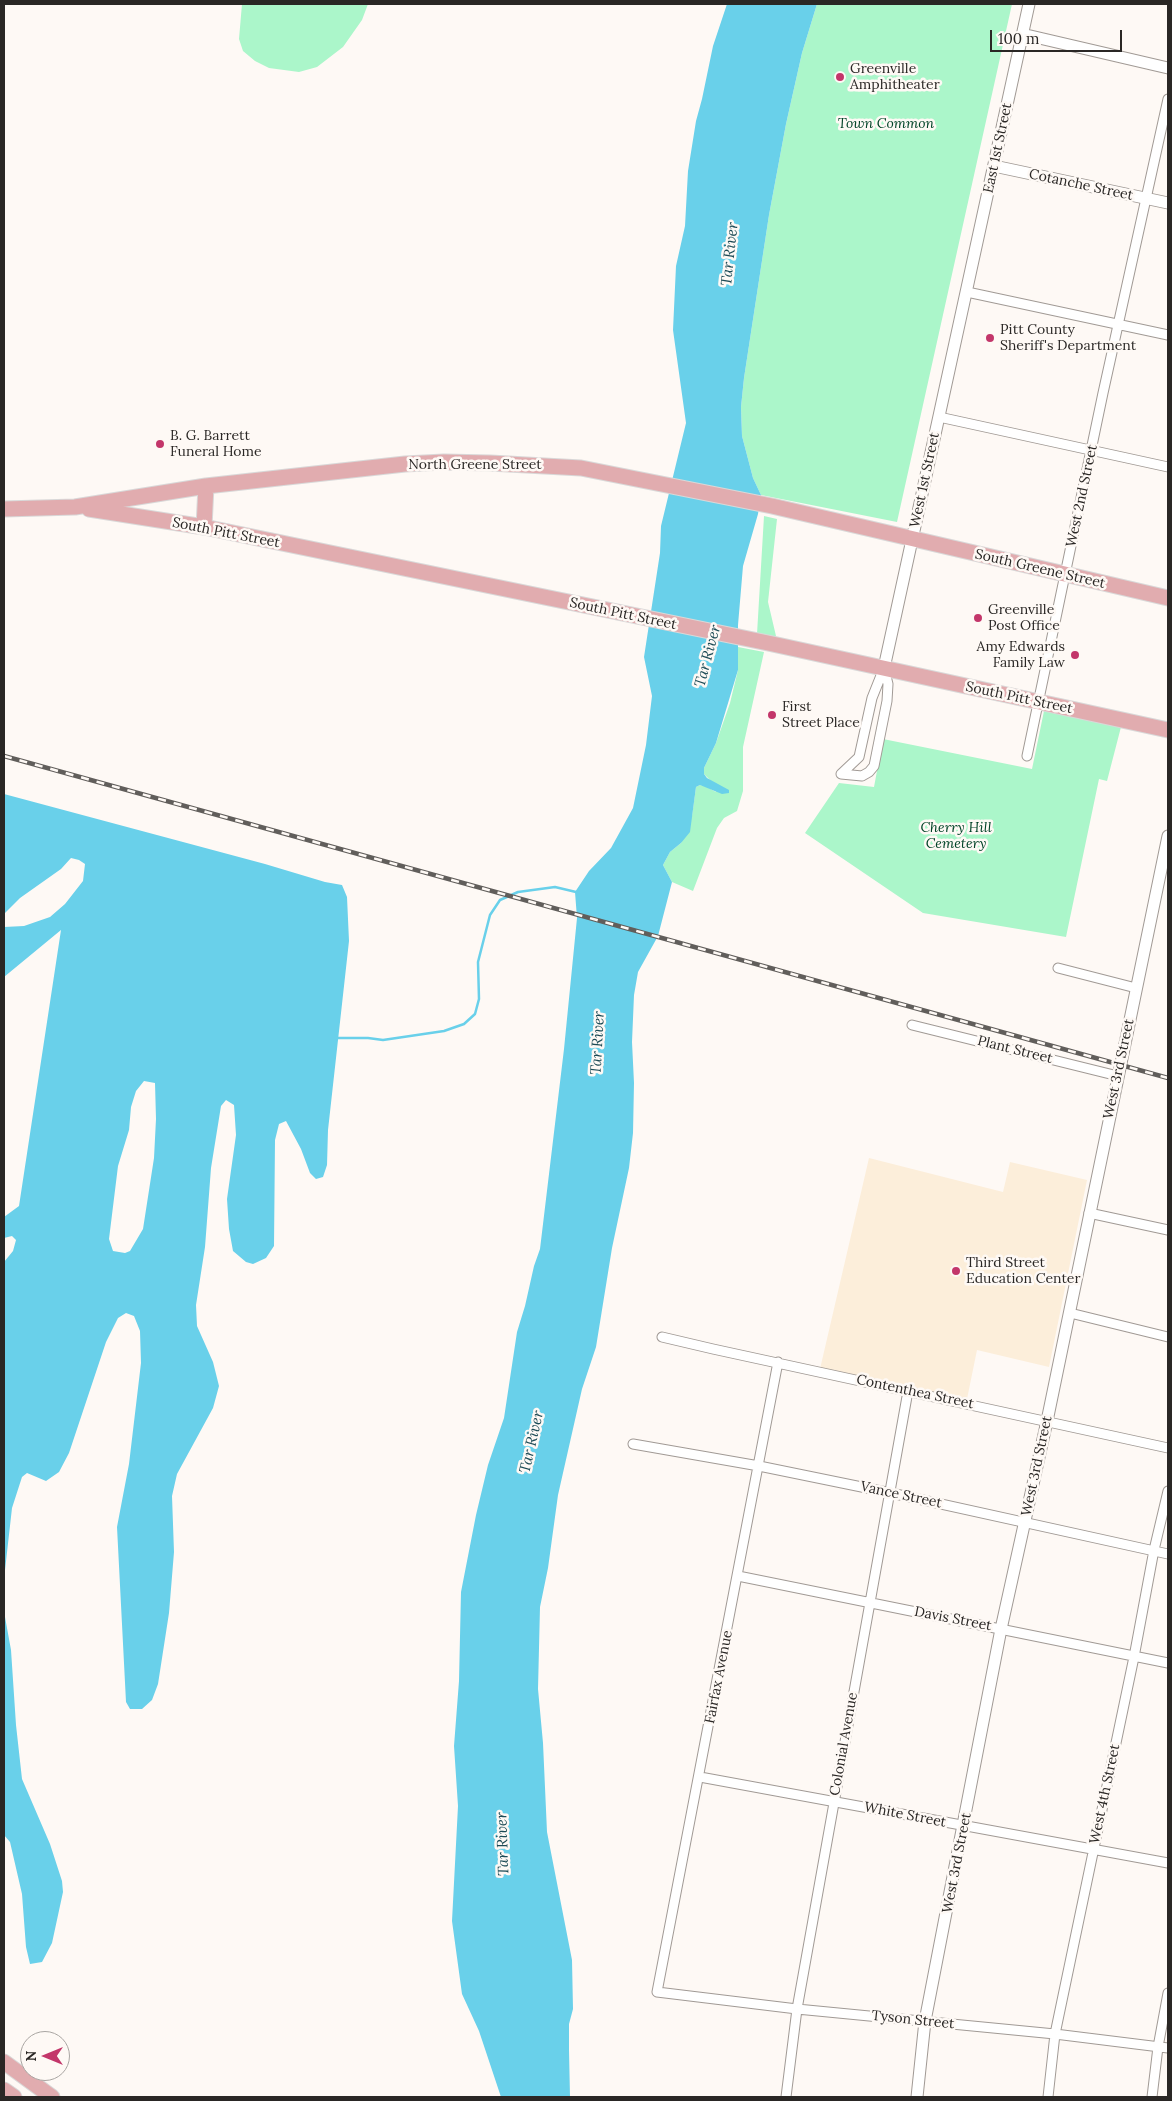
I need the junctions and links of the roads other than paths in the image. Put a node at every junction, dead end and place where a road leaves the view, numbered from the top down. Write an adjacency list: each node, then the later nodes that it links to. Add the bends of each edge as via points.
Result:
1 (1029, 4): 2 (street, East 1st Street)
2 (1022, 34): 3 (street); 5 (street, East 1st Street)
3 (1168, 68)
4 (1168, 99): 6 (street, West 2nd Street)
5 (994, 166): 6 (street, Cotanche Street); 8 (street, East 1st Street)
6 (1146, 198): 7 (street, Cotanche Street); 9 (street, West 2nd Street)
7 (1168, 203)
8 (966, 292): 9 (street); 11 (street, West 1st Street)
9 (1119, 324): 10 (street); 12 (street, West 2nd Street)
10 (1168, 335)
11 (939, 417): 12 (street); 18 (street, West 1st Street)
12 (1091, 451): 13 (street); 19 (street, West 2nd Street)
13 (1168, 468)
14 (206, 486): 15 (main road, North Greene Street); 17 (main road); 18 (main road, North Greene Street, via 405,464 472,463 581,468 772,506)
15 (75, 507): 16 (main road, North Greene Street); 17 (main road, South Pitt Street)
16 (4, 509)
17 (204, 527): 21 (main road, South Pitt Street)
18 (912, 539): 19 (main road, South Greene Street); 21 (street, West 1st Street)
19 (1065, 574): 20 (main road, South Greene Street); 22 (street, West 2nd Street)
20 (1168, 598)
21 (884, 668): 22 (main road, South Pitt Street); 23 (street); 24 (street, via 888,684)
22 (1038, 702): 25 (main road, South Pitt Street); 26 (street, West 2nd Street)
23 (868, 719): 24 (street); 27 (street)
24 (883, 721): 28 (street, via 874,766)
25 (1168, 730)
26 (1027, 756)
27 (857, 760): 28 (street); 28 (street, via 841,774 862,776)
28 (867, 773)
29 (1168, 836): 31 (street, West 3rd Street)
30 (1058, 968): 31 (street)
31 (1136, 988): 33 (street, West 3rd Street)
32 (912, 1025): 33 (street, Plant Street)
33 (1118, 1076): 34 (street, West 3rd Street)
34 (1089, 1213): 35 (street); 36 (street, West 3rd Street)
35 (1168, 1230)
36 (1070, 1313): 38 (street); 41 (street, West 3rd Street)
37 (662, 1336): 39 (street, Contenthea Street, via 713,1350)
38 (1168, 1337)
39 (778, 1362): 40 (street, Contenthea Street); 44 (street, Fairfax Avenue)
40 (908, 1391): 41 (street, Contenthea Street); 46 (street, Colonial Avenue)
41 (1047, 1421): 43 (street, Contenthea Street); 47 (street, West 3rd Street)
42 (633, 1444): 44 (street, Vance Street)
43 (1168, 1448)
44 (759, 1466): 46 (street, Vance Street); 50 (street, Fairfax Avenue)
45 (1168, 1491): 48 (street, West 4th Street)
46 (890, 1493): 47 (street, Vance Street); 51 (street, Colonial Avenue)
47 (1026, 1522): 48 (street, Vance Street); 52 (street, West 3rd Street)
48 (1154, 1550): 49 (street, Vance Street); 53 (street, West 4th Street)
49 (1168, 1554)
50 (738, 1576): 51 (street, Davis Street); 55 (street, Fairfax Avenue)
51 (869, 1602): 52 (street, Davis Street); 56 (street, Colonial Avenue)
52 (1001, 1629): 53 (street, Davis Street); 57 (street, West 3rd Street)
53 (1134, 1657): 54 (street, Davis Street); 58 (street, West 4th Street)
54 (1168, 1663)
55 (700, 1777): 56 (street, White Street); 60 (street, Fairfax Avenue)
56 (834, 1800): 57 (street, White Street); 62 (street, Colonial Avenue)
57 (964, 1827): 58 (street, White Street); 63 (street, West 3rd Street)
58 (1093, 1850): 59 (street, White Street); 64 (street, West 4th Street)
59 (1168, 1863)
60 (658, 1992): 62 (street, Tyson Street)
61 (1168, 1992): 65 (street)
62 (797, 2009): 63 (street, Tyson Street); 71 (street, Colonial Avenue)
63 (925, 2021): 64 (street, Tyson Street); 72 (street, West 3rd Street)
64 (1055, 2034): 65 (street, Tyson Street); 73 (street, West 4th Street)
65 (1158, 2047): 66 (street, Tyson Street); 74 (street)
66 (1168, 2048)
67 (4, 2062): 70 (main road)
68 (4, 2090): 69 (main road)
69 (14, 2097)
70 (52, 2097)
71 (786, 2097)
72 (917, 2097)
73 (1048, 2097)
74 (1152, 2097)

